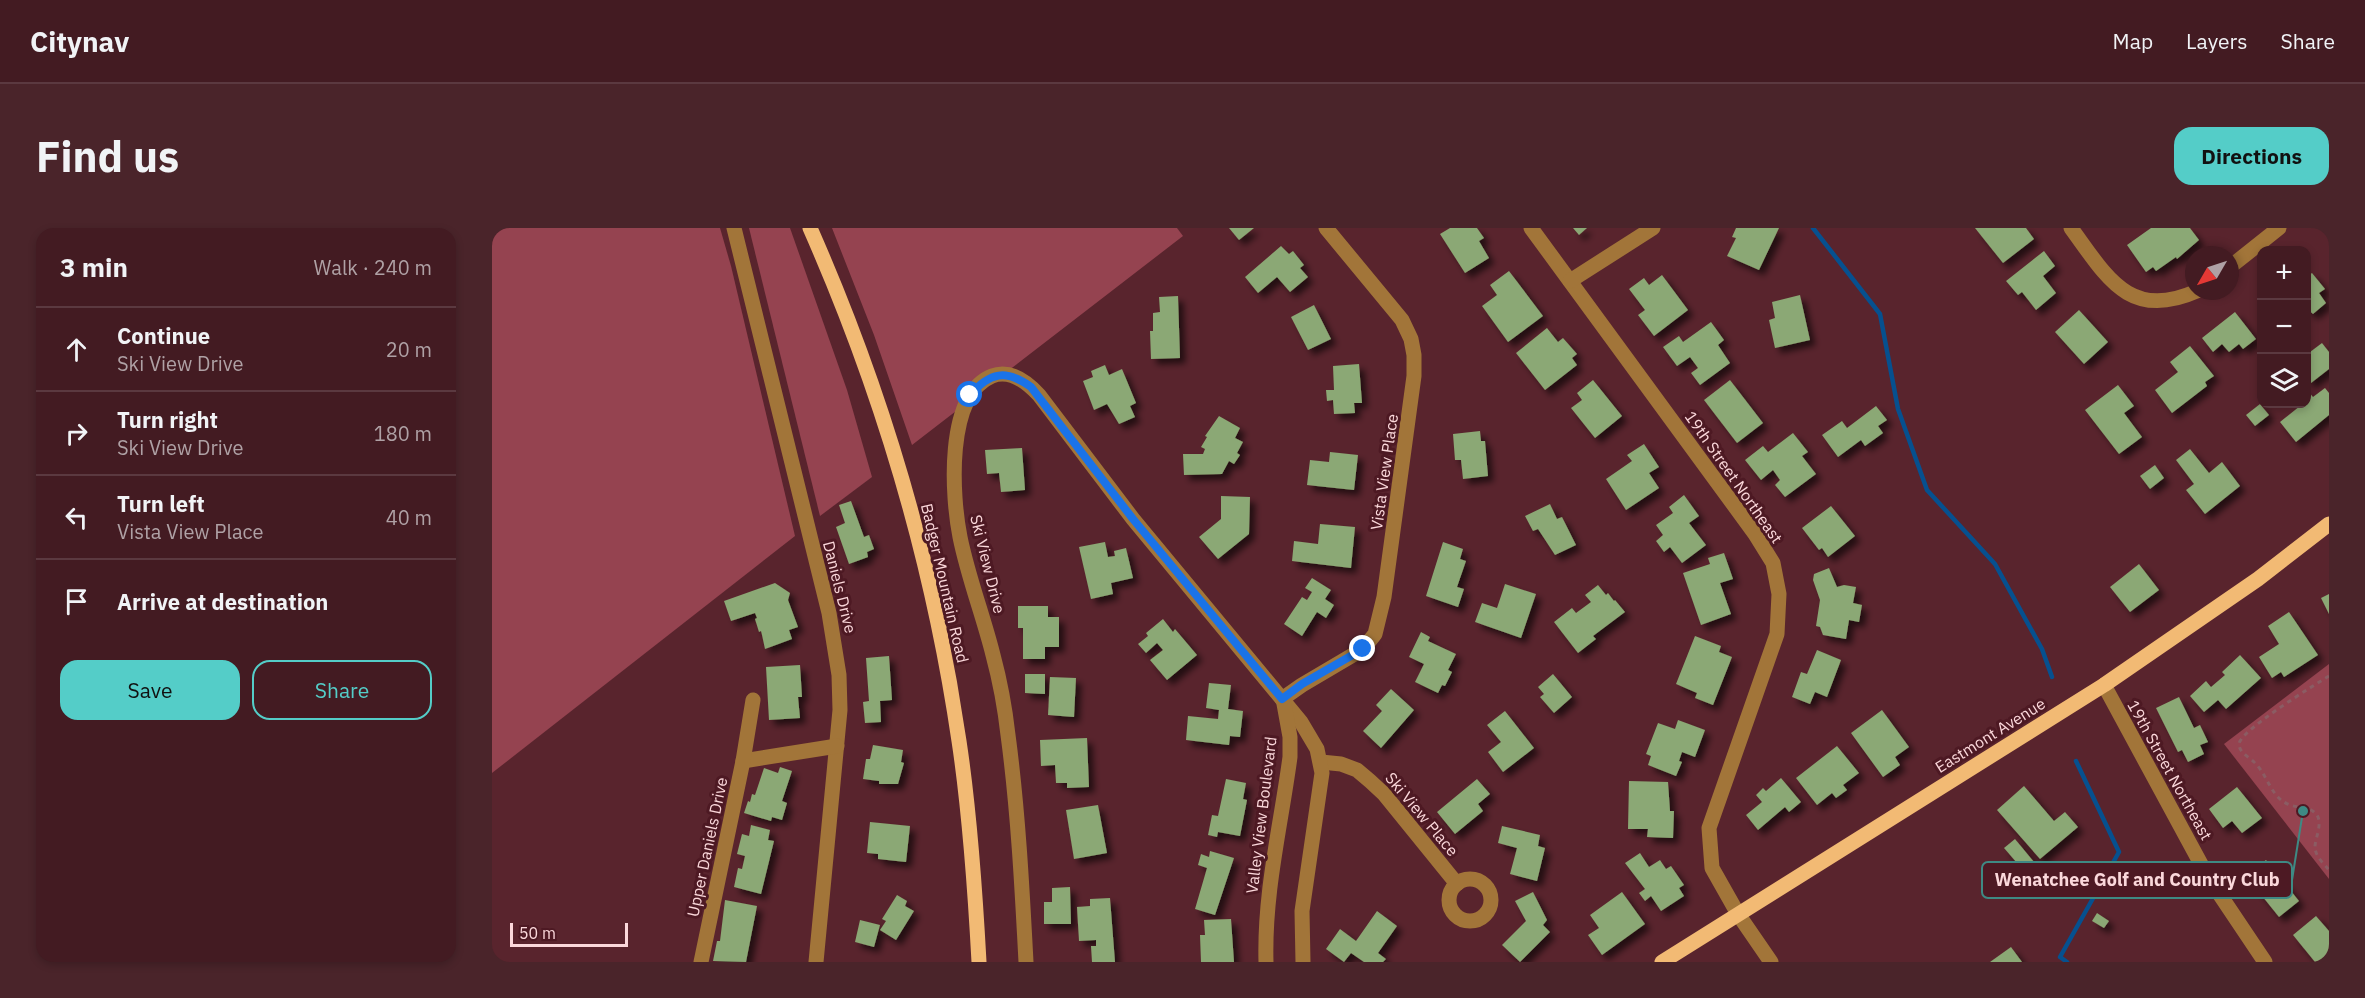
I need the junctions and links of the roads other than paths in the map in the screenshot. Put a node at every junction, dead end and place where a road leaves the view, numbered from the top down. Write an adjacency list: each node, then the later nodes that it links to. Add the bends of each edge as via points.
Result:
1 (734, 228): 15 (street, Daniels Drive, via 833,634 840,693)
2 (810, 228): 22 (main road, Badger Mountain Road, via 871,380 915,524 934,605 967,802)
3 (1326, 228): 13 (street, Vista View Place, via 1402,320 1411,339 1414,376 1384,597 1375,634 1363,649)
4 (1532, 228): 9 (street, 19th Street Northeast)
5 (1653, 228): 9 (street)
6 (2071, 228): 10 (street, via 2105,275 2123,290 2140,300)
7 (2279, 228): 8 (street)
8 (2239, 260)
9 (1570, 281): 19 (street, 19th Street Northeast, via 1773,563 1779,594 1777,634 1708,828 1712,868)
10 (2185, 296)
11 (2329, 524): 12 (main road, Eastmont Avenue, via 2258,579)
12 (2104, 685): 19 (main road, Eastmont Avenue); 28 (street, 19th Street Northeast, via 2208,877)
13 (1282, 699): 17 (street, via 1311,736); 23 (street, Ski View Drive, via 1133,519 1031,387 1014,377 999,375 977,387 965,404 960,423 955,495 960,537 994,658 1006,719); 24 (street, Valley View Boulevard, via 1289,723 1290,757 1270,887)
14 (753, 700): 16 (street)
15 (837, 746): 16 (street, Upper Daniels Drive); 21 (street, Daniels Drive)
16 (743, 760): 20 (street, Upper Daniels Drive)
17 (1321, 762): 18 (street, Ski View Place, via 1357,770 1370,781); 25 (street, via 1302,911)
18 (1457, 884)
19 (1738, 914): 26 (main road, Eastmont Avenue); 27 (street, 19th Street Northeast)
20 (700, 962)
21 (816, 962)
22 (979, 962)
23 (1026, 962)
24 (1266, 962)
25 (1304, 962)
26 (1662, 962)
27 (1771, 962)
28 (2265, 962)

